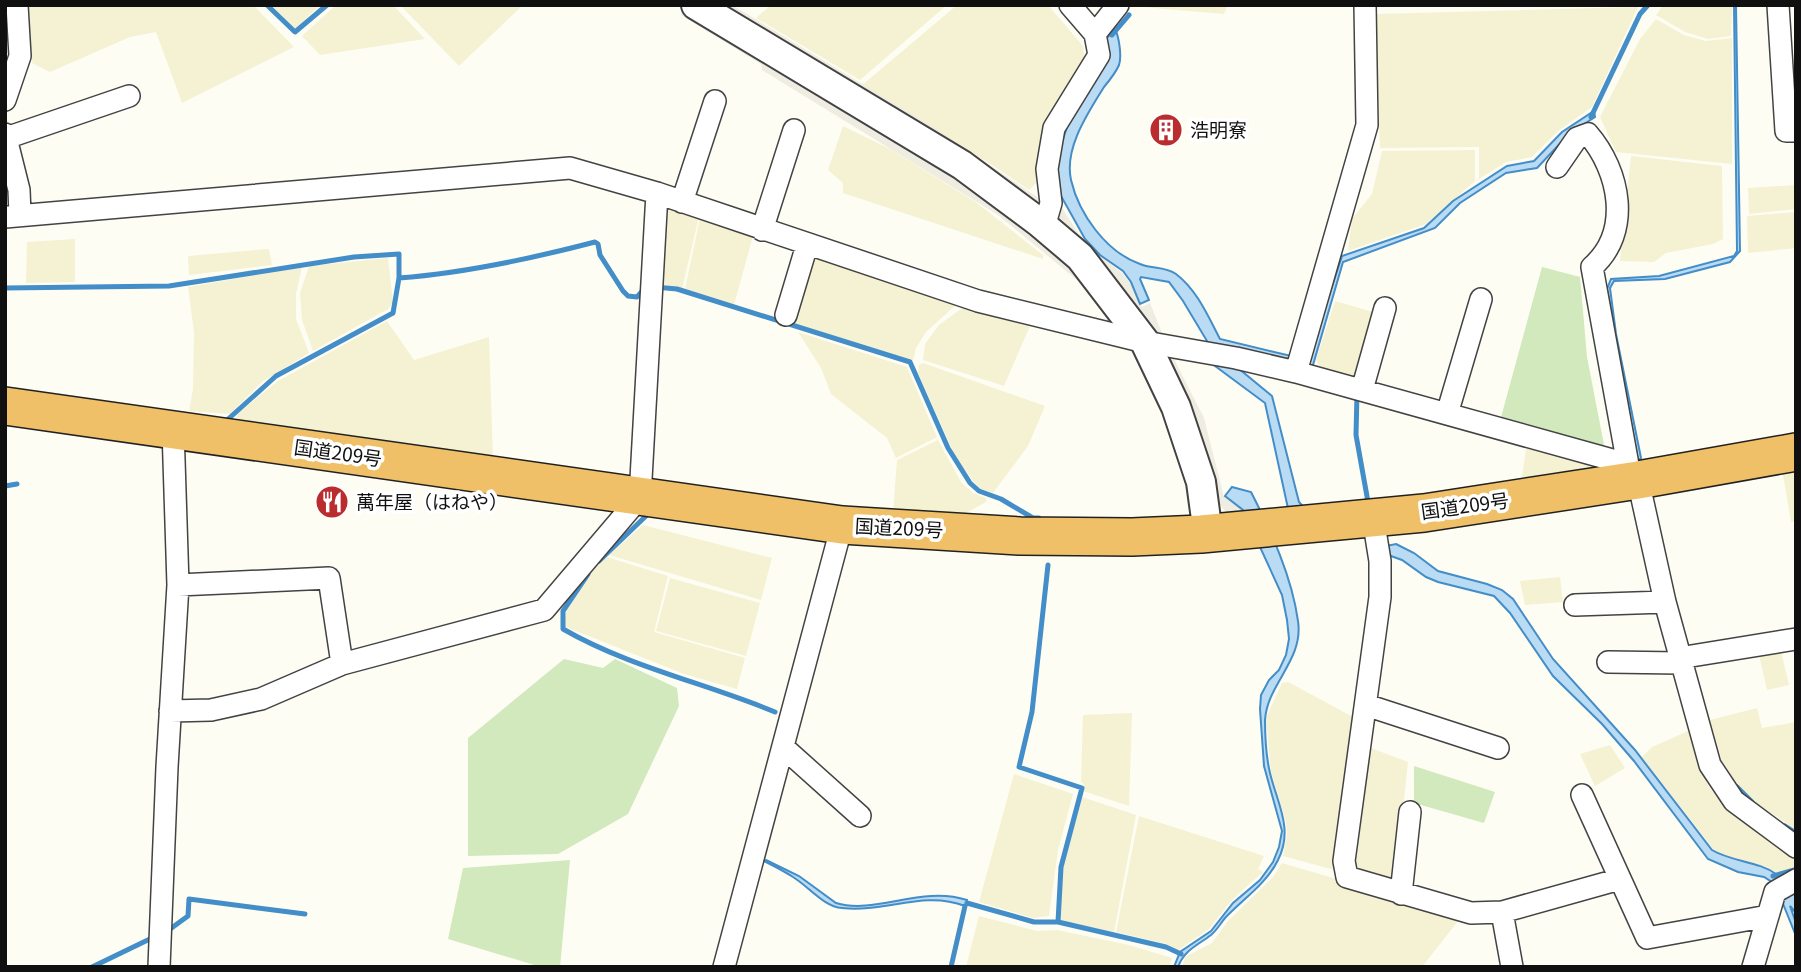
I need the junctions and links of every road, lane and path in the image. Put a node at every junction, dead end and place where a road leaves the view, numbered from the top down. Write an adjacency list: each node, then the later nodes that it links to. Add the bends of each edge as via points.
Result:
1 (17, 5): 9 (street, via 20,56)
2 (696, 5): 18 (street, via 962,165)
3 (1070, 5): 7 (street)
4 (1118, 5): 7 (street)
5 (1365, 5): 25 (street, via 1367,125)
6 (1778, 5): 12 (street, via 1786,131)
7 (1095, 34): 18 (street, via 1098,55 1054,128 1047,169 1051,202)
8 (129, 96): 13 (street)
9 (5, 100)
10 (715, 102): 16 (street)
11 (794, 130): 19 (street)
12 (1796, 131)
13 (6, 136): 17 (street, via 19,190)
14 (1557, 167): 31 (street, via 1577,138 1588,134 1602,150 1614,177 1613,239 1592,267)
15 (657, 193): 16 (street); 17 (street, via 570,168); 32 (street)
16 (682, 202): 19 (street)
17 (12, 216)
18 (1045, 227): 24 (street, via 1080,257)
19 (762, 230): 20 (street)
20 (807, 245): 23 (street); 24 (street, via 978,301)
21 (1481, 299): 28 (street)
22 (1385, 308): 26 (street)
23 (786, 315)
24 (1145, 342): 25 (street); 35 (street, via 1185,432 1201,482)
25 (1296, 372): 26 (street)
26 (1362, 390): 28 (street)
27 (5, 406): 29 (highway, 国道209号)
28 (1447, 414): 31 (street)
29 (173, 429): 32 (highway, 国道209号); 36 (street)
30 (1796, 452): 31 (highway, 国道209号)
31 (1632, 475): 33 (highway, 国道209号); 37 (street)
32 (640, 497): 34 (highway, 国道209号); 42 (street, via 544,610)
33 (1373, 518): 35 (highway, 国道209号); 43 (street, via 1380,597)
34 (842, 525): 35 (highway, 国道209号, via 1020,536); 45 (street)
35 (1208, 534)
36 (178, 585): 42 (street, via 329,578); 44 (street)
37 (1665, 602): 38 (street); 40 (street)
38 (1575, 605)
39 (1795, 646): 40 (street)
40 (1679, 661): 41 (street); 50 (street, via 1710,765 1734,802)
41 (1608, 662)
42 (342, 664): 44 (street, via 261,699 211,710)
43 (1366, 705): 46 (street); 53 (street, via 1344,861 1347,877)
44 (170, 711): 56 (street)
45 (783, 747): 49 (street); 57 (street)
46 (1498, 748)
47 (1582, 795): 51 (street)
48 (1410, 813): 53 (street)
49 (860, 816)
50 (1796, 847)
51 (1620, 879): 54 (street); 55 (street, via 1647,938)
52 (1796, 880): 55 (street, via 1775,892)
53 (1401, 894): 54 (street, via 1471,913)
54 (1502, 912): 58 (street)
55 (1768, 915): 59 (street)
56 (159, 967)
57 (724, 967)
58 (1512, 967)
59 (1753, 967)

